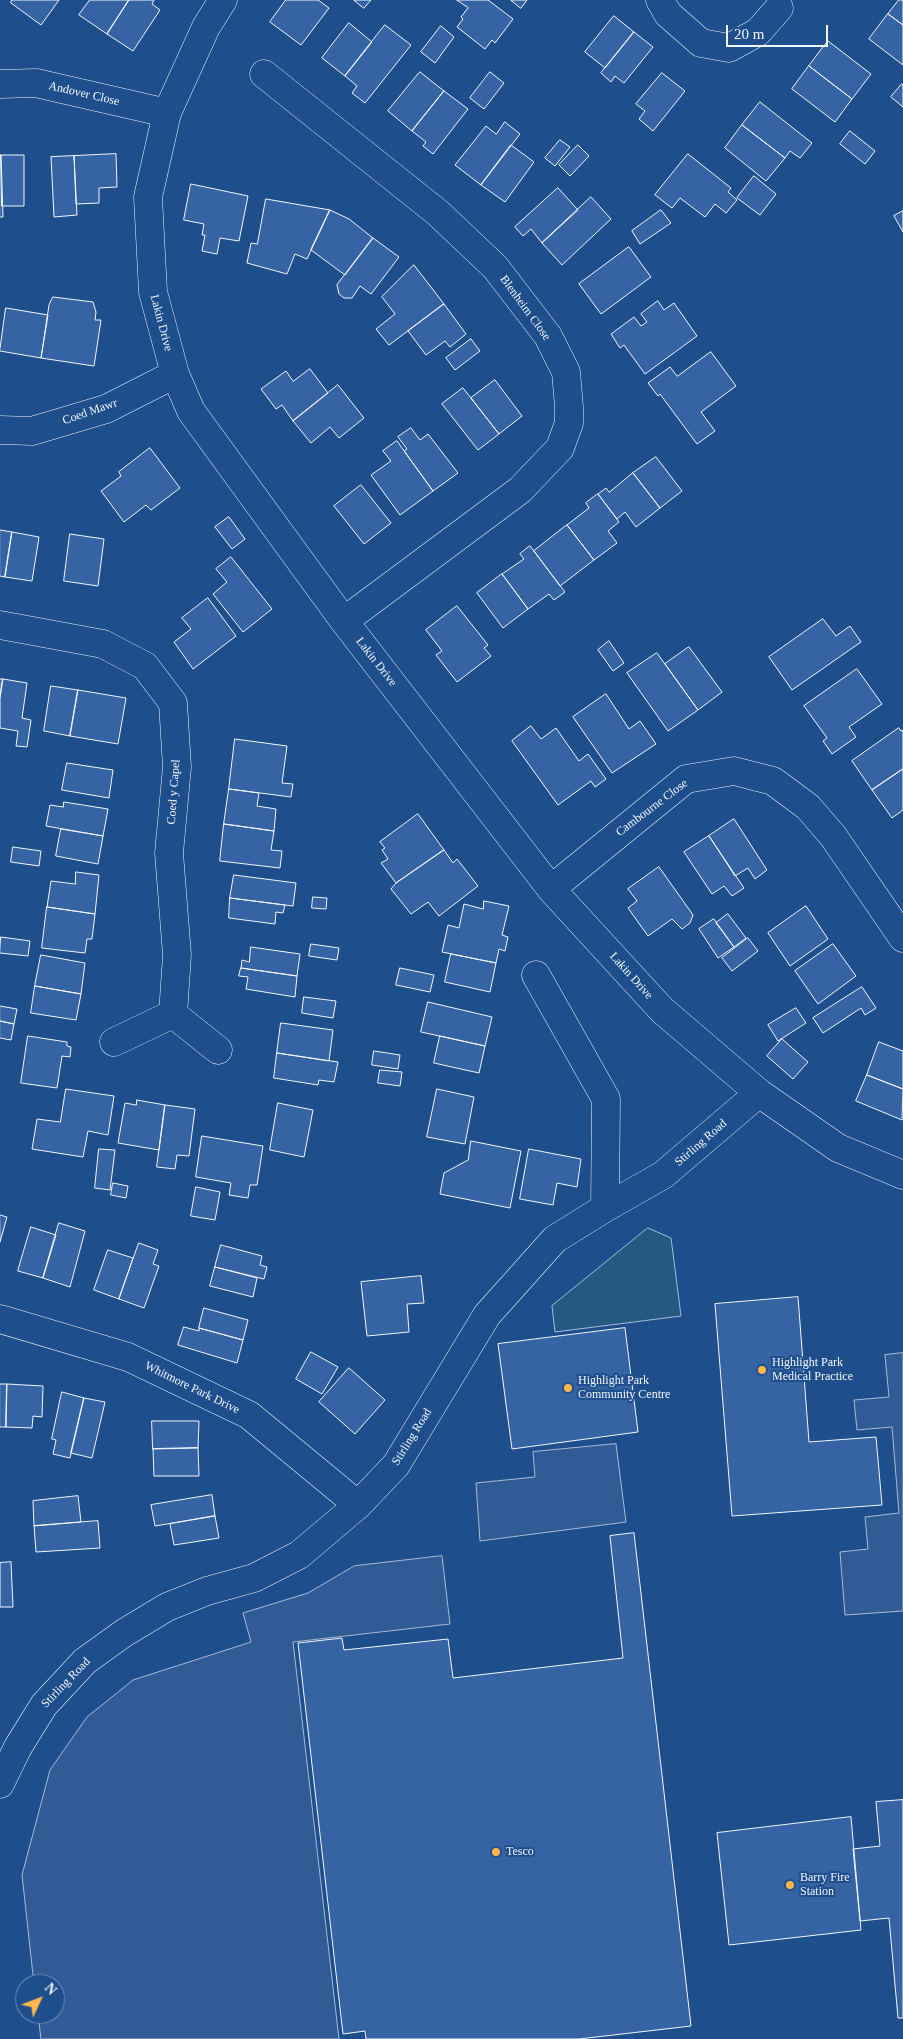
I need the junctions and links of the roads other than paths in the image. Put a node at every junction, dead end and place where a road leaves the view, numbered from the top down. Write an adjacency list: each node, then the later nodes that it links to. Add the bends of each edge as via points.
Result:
1 (223, 0): 6 (street, Lakin Drive, via 206,27)
2 (660, 0): 3 (street, via 668,14 701,44 729,48 758,32)
3 (779, 8)
4 (264, 74): 9 (street, Blenheim Close, via 438,213 495,267 548,336 566,372 568,423 560,448 520,490)
5 (0, 84): 6 (street, Andover Close, via 36,83)
6 (167, 114): 7 (street, Lakin Drive, via 148,197 153,292)
7 (175, 374): 8 (street, Coed Mawr, via 106,409 32,430); 9 (street, Lakin Drive, via 191,411)
8 (0, 430)
9 (344, 621): 11 (street, Lakin Drive)
10 (0, 625): 14 (street, Coed y Capel, via 103,644 145,666 173,702 177,767 169,853 178,955)
11 (551, 889): 12 (street, Cambourne Close, via 686,779 734,771 773,781 808,807 833,836); 17 (street, Lakin Drive, via 662,1010)
12 (903, 938)
13 (536, 975): 19 (street, via 606,1099)
14 (173, 1014): 15 (street); 16 (street)
15 (114, 1042)
16 (218, 1050)
17 (759, 1093): 18 (street, Lakin Drive, via 838,1148); 19 (street, Stirling Road, via 663,1175)
18 (903, 1175)
19 (605, 1208): 21 (street, Stirling Road, via 555,1239 487,1315 396,1465)
20 (0, 1319): 21 (street, Whitmore Park Drive, via 128,1357 249,1415)
21 (358, 1505): 22 (street, Stirling Road, via 299,1555 254,1578 207,1591 167,1607 85,1661 44,1705)
22 (0, 1784)

